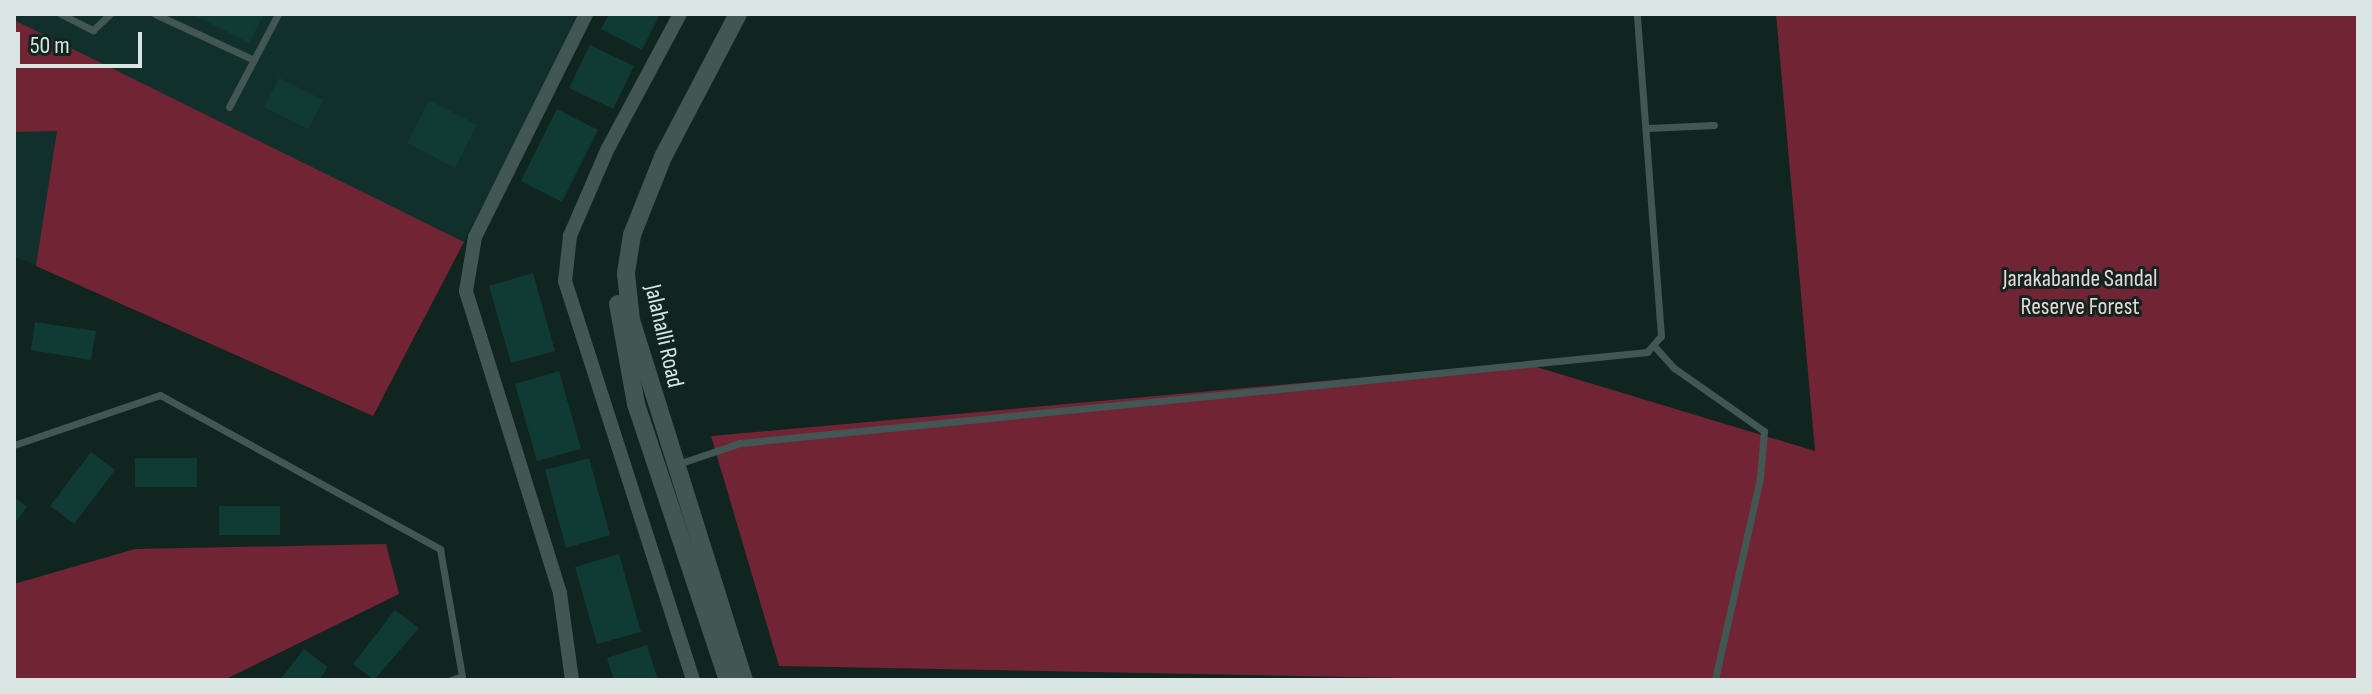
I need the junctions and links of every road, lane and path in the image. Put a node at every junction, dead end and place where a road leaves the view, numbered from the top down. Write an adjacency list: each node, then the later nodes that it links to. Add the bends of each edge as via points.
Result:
1 (61, 14): 2 (lane, via 93,30)
2 (110, 14)
3 (155, 14): 10 (lane)
4 (278, 14): 10 (lane)
5 (586, 14): 18 (street, via 475,237 466,291 560,593)
6 (680, 14): 19 (street, via 608,148 570,236 565,281)
7 (730, 14): 20 (main road, Jalahalli Road, via 659,151 625,231 615,276 636,404)
8 (738, 14): 16 (main road, Jalahalli Road, via 663,157 632,235 626,274 631,320)
9 (1637, 14): 13 (lane)
10 (254, 60): 11 (lane)
11 (229, 107)
12 (1714, 125): 13 (lane)
13 (1648, 128): 14 (lane, via 1661,336)
14 (1655, 347): 16 (lane, via 1647,352 740,443); 22 (lane, via 1674,368 1764,431 1760,478)
15 (14, 445): 17 (lane, via 160,395 440,549 462,676)
16 (673, 465): 21 (main road, Jalahalli Road)
17 (451, 680)
18 (572, 680)
19 (693, 680)
20 (728, 680)
21 (744, 680)
22 (1715, 680)

